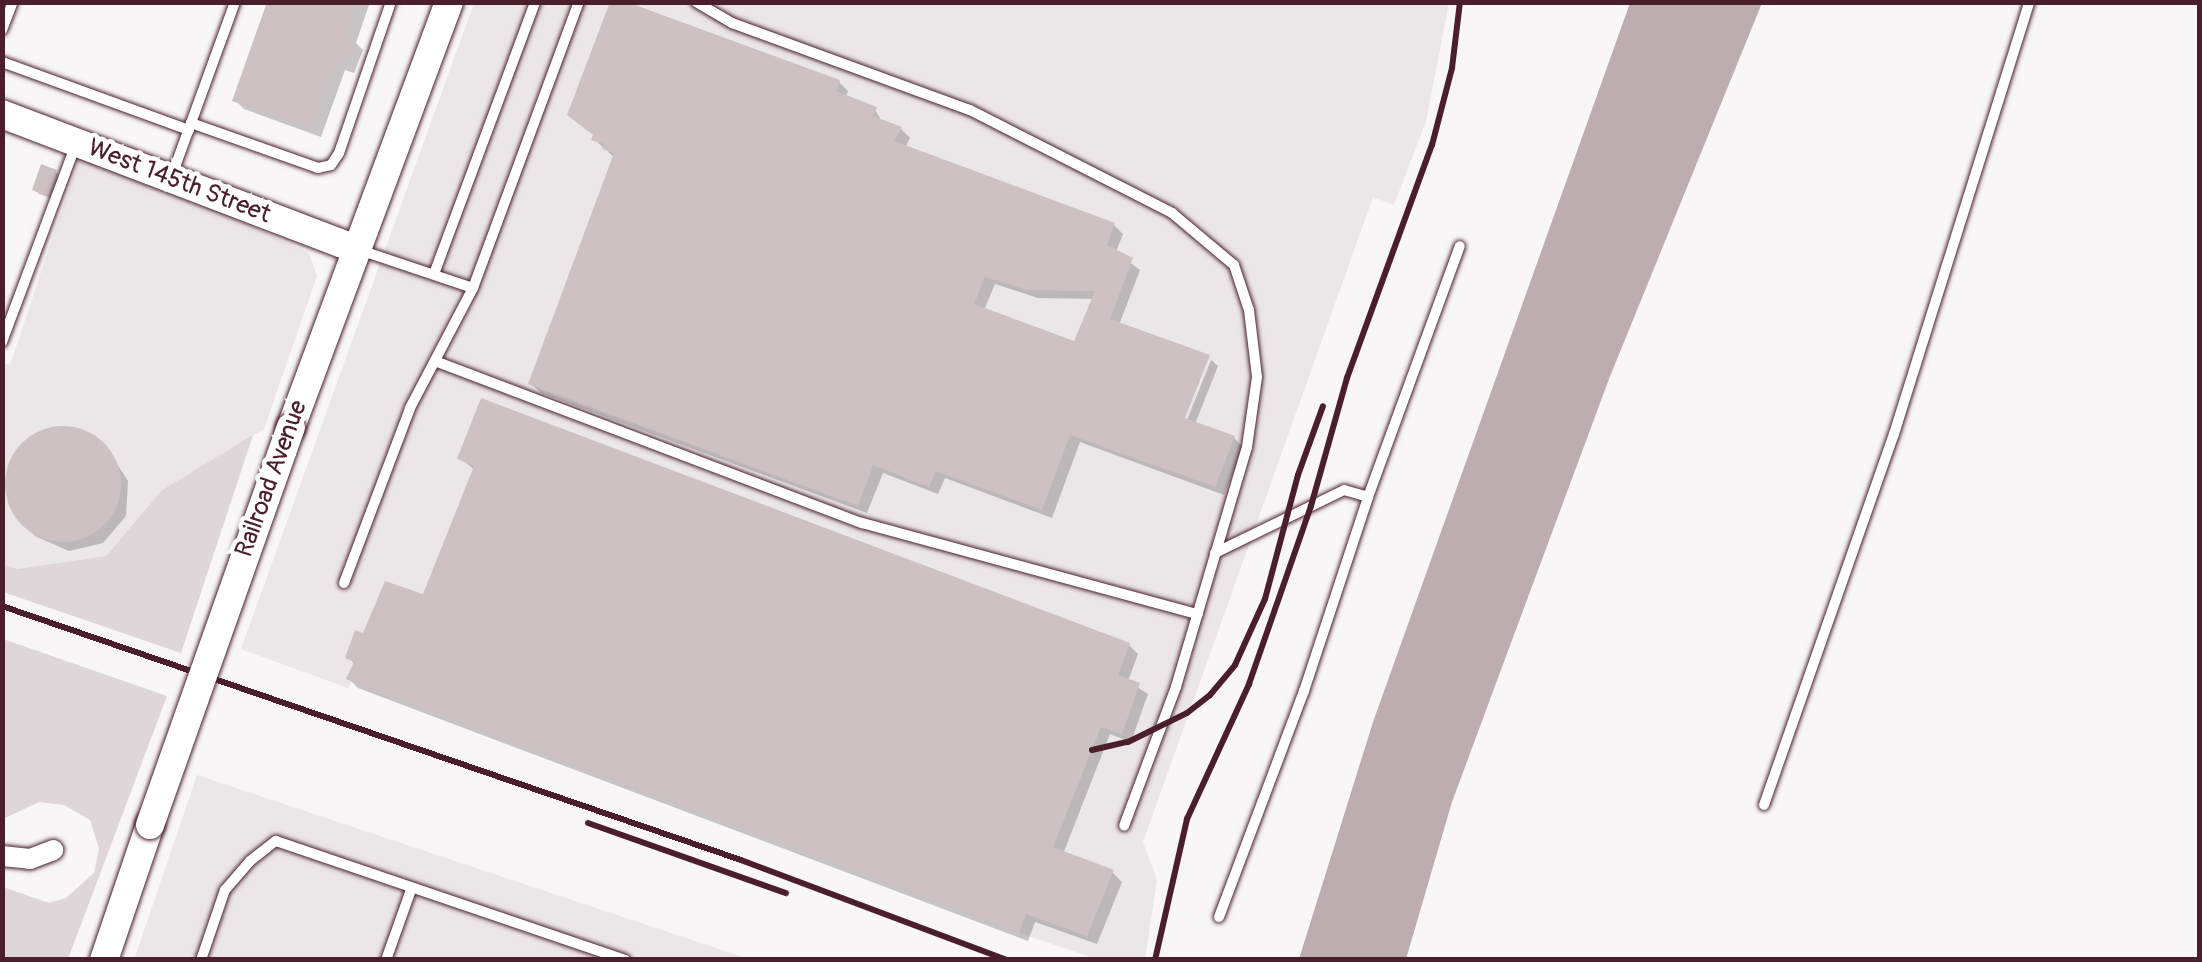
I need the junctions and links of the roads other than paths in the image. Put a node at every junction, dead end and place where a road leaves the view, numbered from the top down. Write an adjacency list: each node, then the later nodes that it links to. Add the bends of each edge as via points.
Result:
1 (12, 2): 9 (lane)
2 (234, 2): 12 (lane)
3 (391, 2): 12 (lane, via 330,166 318,168)
4 (449, 2): 16 (street, Railroad Avenue)
5 (535, 2): 17 (lane)
6 (579, 2): 18 (lane)
7 (696, 2): 22 (lane, via 732,23 970,110 1172,213 1234,265 1249,310 1257,376 1247,447)
8 (2029, 2): 25 (lane, via 1894,434)
9 (2, 30)
10 (2, 62): 12 (lane)
11 (2, 114): 13 (street, West 145th Street)
12 (190, 126): 14 (lane)
13 (76, 143): 14 (street, West 145th Street); 19 (lane)
14 (171, 178): 16 (street, West 145th Street)
15 (1460, 246): 21 (lane)
16 (356, 249): 17 (lane); 31 (street, Railroad Avenue, bridge)
17 (434, 274): 18 (lane)
18 (473, 288): 20 (lane)
19 (2, 342)
20 (435, 361): 23 (lane, via 410,408); 24 (lane, via 862,523)
21 (1368, 497): 22 (lane, via 1344,490); 30 (lane)
22 (1216, 553): 24 (lane)
23 (344, 583)
24 (1198, 614): 26 (lane)
25 (1764, 805)
26 (1124, 826)
27 (53, 850): 28 (street, via 30,859)
28 (2, 856)
29 (412, 888): 32 (lane, via 276,841 225,890); 33 (lane); 34 (lane)
30 (1219, 917)
31 (104, 960)
32 (202, 960)
33 (386, 960)
34 (624, 960)

